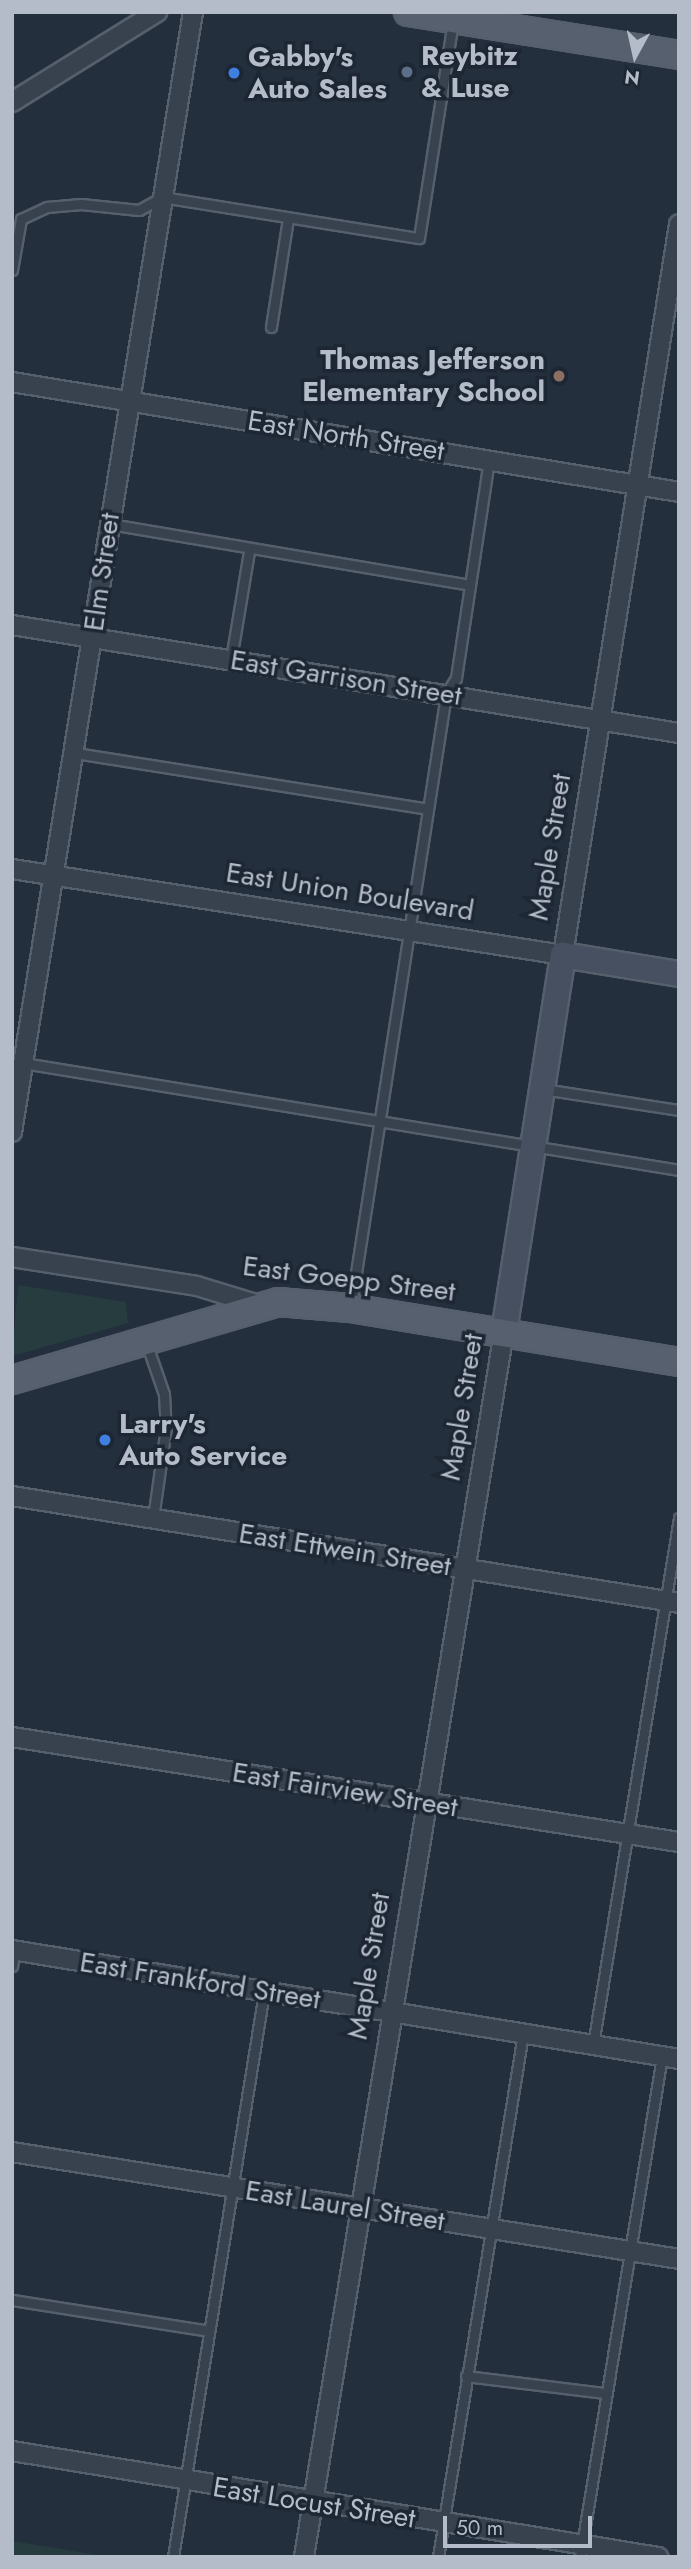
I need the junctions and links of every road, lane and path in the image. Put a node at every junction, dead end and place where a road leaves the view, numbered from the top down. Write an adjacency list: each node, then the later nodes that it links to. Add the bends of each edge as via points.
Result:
1 (157, 12): 6 (street)
2 (193, 12): 7 (street, Elm Street)
3 (408, 12): 4 (main road)
4 (454, 20): 5 (main road); 8 (lane, via 419,238)
5 (679, 55)
6 (12, 102)
7 (162, 197): 8 (lane); 10 (lane, via 139,210 81,204 47,207 21,219); 14 (street, Elm Street)
8 (288, 218): 12 (lane)
9 (679, 224): 11 (street, Maple Street)
10 (12, 270)
11 (675, 280): 16 (street, Maple Street)
12 (271, 327)
13 (12, 382): 14 (street, East North Street)
14 (129, 401): 15 (street, East North Street); 18 (street, Elm Street)
15 (489, 459): 16 (street, East North Street); 20 (lane)
16 (636, 484): 17 (street, East North Street); 25 (street, Maple Street)
17 (679, 492)
18 (109, 523): 19 (lane); 22 (street, Elm Street)
19 (249, 551): 20 (lane); 23 (lane)
20 (470, 585): 24 (lane, via 456,678)
21 (12, 625): 22 (street, East Garrison Street)
22 (93, 638): 23 (street, East Garrison Street); 27 (street, Elm Street)
23 (231, 659): 24 (street, East Garrison Street)
24 (446, 694): 25 (street, East Garrison Street); 28 (lane)
25 (602, 719): 26 (street, East Garrison Street); 32 (street, Maple Street)
26 (679, 733)
27 (75, 753): 28 (lane); 30 (street, Elm Street)
28 (428, 809): 31 (lane)
29 (12, 869): 30 (street, East Union Boulevard)
30 (56, 876): 31 (street, East Union Boulevard); 34 (street, Elm Street)
31 (411, 931): 32 (street, East Union Boulevard); 37 (lane)
32 (563, 955): 33 (street, East Union Boulevard); 35 (street, Maple Street)
33 (679, 974)
34 (23, 1063): 37 (lane); 38 (street, Elm Street)
35 (541, 1089): 36 (lane); 39 (street, Maple Street)
36 (679, 1110)
37 (383, 1120): 39 (lane); 43 (lane)
38 (12, 1132)
39 (532, 1145): 40 (lane); 44 (street, Maple Street)
40 (679, 1170)
41 (12, 1257): 42 (street, East Goepp Street, via 197,1286)
42 (259, 1305): 43 (main road, East Goepp Street); 45 (main road)
43 (350, 1308): 44 (main road, East Goepp Street)
44 (504, 1332): 46 (main road, East Goepp Street); 51 (street, Maple Street)
45 (145, 1340): 47 (main road); 49 (lane, via 166,1418)
46 (679, 1362)
47 (12, 1380)
48 (12, 1496): 49 (street, East Ettwein Street)
49 (153, 1518): 51 (street, East Ettwein Street)
50 (679, 1518): 52 (lane)
51 (465, 1569): 52 (street, East Ettwein Street); 54 (street, Maple Street)
52 (672, 1602): 55 (lane)
53 (12, 1737): 54 (street, East Fairview Street)
54 (425, 1803): 55 (street, East Fairview Street); 59 (street, Maple Street)
55 (628, 1834): 56 (street, East Fairview Street); 61 (lane)
56 (679, 1842)
57 (13, 1956): 58 (street, East Frankford Street)
58 (264, 1992): 59 (street, East Frankford Street); 64 (lane)
59 (391, 2014): 60 (street, East Frankford Street); 65 (street, Maple Street)
60 (523, 2034): 61 (street, East Frankford Street); 66 (lane)
61 (593, 2045): 62 (street, East Frankford Street)
62 (670, 2058): 67 (lane)
63 (12, 2152): 64 (street, East Laurel Street)
64 (232, 2188): 65 (street, East Laurel Street); 70 (lane)
65 (359, 2208): 66 (street, East Laurel Street); 75 (street, Maple Street)
66 (490, 2229): 67 (street, East Laurel Street); 71 (lane)
67 (629, 2252): 68 (street, East Laurel Street); 72 (lane)
68 (679, 2259)
69 (12, 2300): 70 (lane)
70 (209, 2331): 74 (lane)
71 (466, 2376): 72 (lane); 76 (lane)
72 (605, 2393): 77 (lane)
73 (12, 2451): 74 (street, East Locust Street)
74 (186, 2482): 75 (street, East Locust Street); 78 (lane)
75 (312, 2502): 76 (street, East Locust Street); 79 (street, Maple Street)
76 (443, 2524): 77 (street, East Locust Street); 80 (lane)
77 (581, 2551): 81 (street, East Locust Street)
78 (173, 2557)
79 (304, 2557)
80 (438, 2557)
81 (658, 2557)

